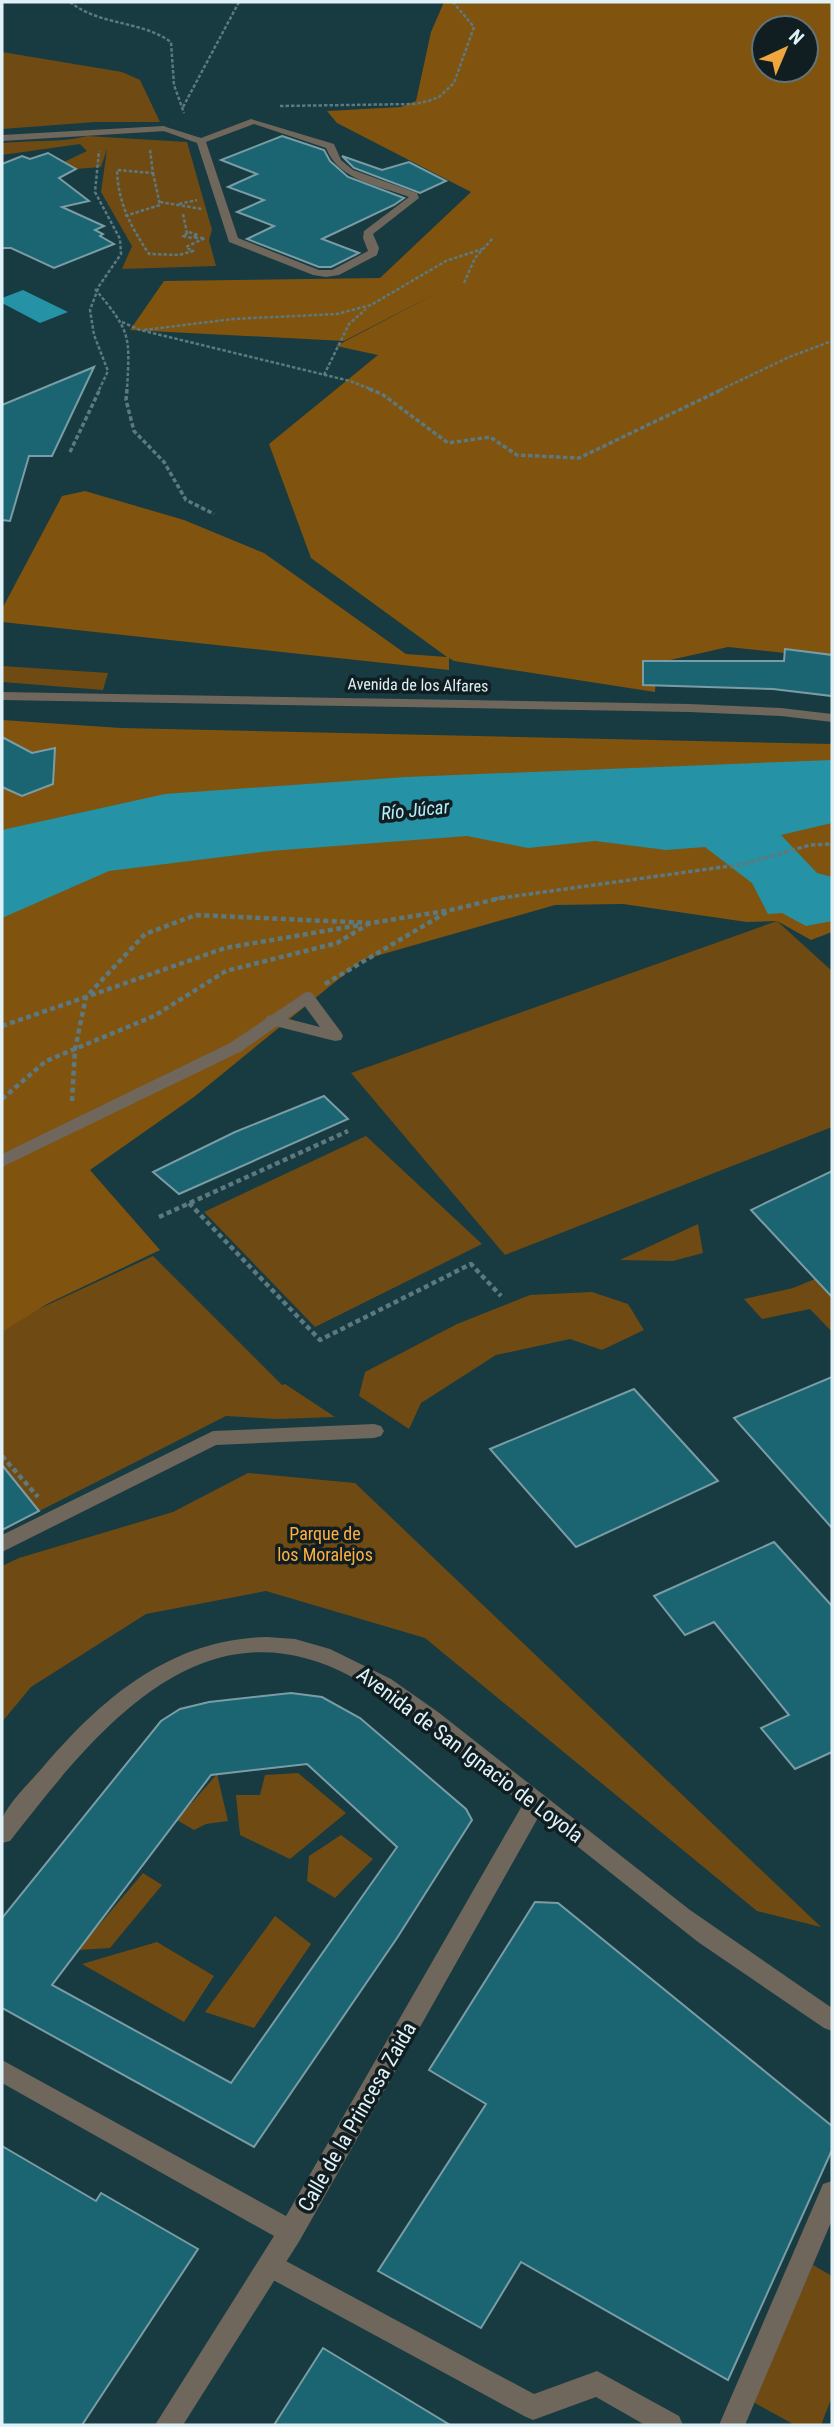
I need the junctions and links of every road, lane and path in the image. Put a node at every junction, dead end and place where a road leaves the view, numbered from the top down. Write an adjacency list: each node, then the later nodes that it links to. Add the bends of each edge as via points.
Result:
1 (70, 2): 5 (path, via 107,20 164,35 171,42 174,85)
2 (239, 2): 5 (path)
3 (453, 2): 4 (path, via 474,27 462,72 436,98 415,104)
4 (273, 106)
5 (183, 108): 6 (path, via 186,121)
6 (163, 129): 7 (street); 8 (street)
7 (2, 138)
8 (201, 141): 8 (street, via 248,121 260,121 330,146 341,167 414,198 368,233 373,253 335,273 317,273 233,240)
9 (150, 145): 11 (path)
10 (99, 147): 21 (path, via 96,192 120,240 121,254)
11 (153, 173): 13 (path); 17 (path, via 117,170 117,195)
12 (201, 200): 14 (path)
13 (160, 202): 14 (path); 17 (path, via 154,209)
14 (179, 204): 15 (path, via 194,210 206,208)
15 (206, 204)
16 (183, 214): 17 (path, via 187,233 205,238 186,247 193,251 179,255 149,254)
17 (125, 216)
18 (493, 238): 19 (path)
19 (482, 248): 20 (path); 22 (path, via 446,261)
20 (464, 283)
21 (95, 289): 23 (path); 27 (path, via 91,331 108,370)
22 (371, 306): 24 (path, via 337,314); 26 (path, via 349,324)
23 (122, 322): 24 (path); 28 (path, via 129,346 126,400 134,430 164,462 186,500)
24 (140, 330): 26 (path)
25 (832, 341): 26 (path, via 789,357 579,458 517,455 490,437 448,443 382,394)
26 (324, 374)
27 (70, 452)
28 (214, 514)
29 (2, 696): 30 (street, Avenida de los Alfares, via 690,708)
30 (832, 718)
31 (832, 844): 32 (path, via 810,845 744,863 497,898)
32 (451, 910): 33 (path); 35 (path)
33 (371, 923): 34 (path, via 225,948); 34 (path, via 196,915 145,934); 38 (path, via 337,943 226,971 154,1016)
34 (86, 997): 37 (path); 38 (path)
35 (306, 998): 36 (street); 36 (street, via 335,1036)
36 (273, 1020): 40 (street, via 236,1047)
37 (2, 1026)
38 (75, 1049): 39 (path, via 46,1061); 40 (path)
39 (2, 1099)
40 (70, 1129): 42 (street)
41 (348, 1131): 43 (path)
42 (2, 1161)
43 (189, 1203): 44 (path); 45 (path, via 320,1340 471,1264)
44 (159, 1217)
45 (501, 1296)
46 (374, 1431): 48 (street, via 213,1438)
47 (2, 1456): 48 (path)
48 (55, 1516): 49 (street)
49 (2, 1544)
50 (536, 1801): 51 (street, Avenida de San Ignacio de Loyola, via 367,1675 299,1647 248,1645 189,1659 122,1699 73,1746); 52 (street, Avenida de San Ignacio de Loyola, via 705,1934); 55 (street, Calle de la Princesa Zaida)
51 (2, 1835)
52 (832, 2021)
53 (2, 2071): 55 (street)
54 (832, 2192): 59 (street)
55 (291, 2232): 56 (street, Calle de la Princesa Zaida)
56 (271, 2265): 57 (street, Calle de la Princesa Zaida); 58 (street, via 533,2407 597,2384)
57 (168, 2425)
58 (670, 2425)
59 (732, 2425)

